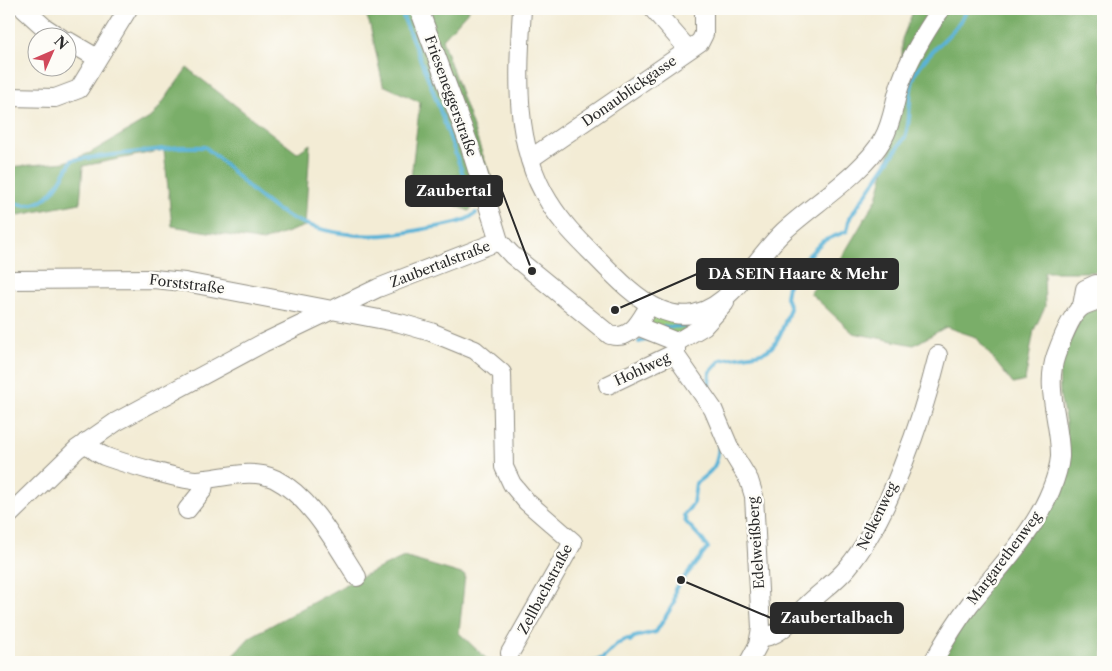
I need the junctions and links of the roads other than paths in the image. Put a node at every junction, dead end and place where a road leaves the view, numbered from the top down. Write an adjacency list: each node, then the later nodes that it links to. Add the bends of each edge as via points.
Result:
1 (24, 9): 8 (street)
2 (128, 9): 11 (street)
3 (419, 9): 14 (street, Frieseneggerstraße, via 470,147)
4 (522, 9): 13 (street, via 518,92)
5 (653, 9): 10 (street)
6 (704, 9): 10 (street, Donaublickgasse, via 702,39)
7 (941, 9): 16 (street, via 903,76 889,125 879,145 825,199 784,231)
8 (46, 28)
9 (78, 47): 11 (street)
10 (688, 49): 13 (street, Donaublickgasse)
11 (97, 58): 12 (street, via 79,89 55,98)
12 (9, 97)
13 (530, 159): 17 (street, via 542,190 558,216 606,267)
14 (499, 241): 19 (street, Zaubertalstraße); 20 (street, Zaubertalstraße, via 610,335 623,336)
15 (9, 280): 19 (street, Forststraße, via 166,279)
16 (725, 298): 17 (street, via 706,309 687,313 667,312); 21 (street, Hohlweg, via 724,307 710,321)
17 (649, 306): 20 (street)
18 (1082, 306): 33 (street, Margarethenweg, via 1069,325 1052,366 1060,459 1050,492 1013,551 955,626)
19 (334, 309): 25 (street, Zaubertalstraße, via 219,366); 31 (street, Zellbachstraße, via 431,332 475,350 502,373 504,467 512,484 527,502 573,542)
20 (637, 326): 21 (street, Hohlweg)
21 (675, 348): 23 (street, Hohlweg); 24 (street, Hohlweg, via 678,361 706,397)
22 (938, 355): 30 (street, Nelkenweg, via 923,412 891,489 860,551 840,576 782,628 767,637)
23 (608, 385)
24 (721, 430): 30 (street, Edelweißberg, via 749,480 754,496)
25 (86, 442): 26 (street, via 102,455 116,460 193,480); 28 (street, Zaubertalstraße)
26 (205, 479): 27 (street, via 203,490); 29 (street, via 255,473 274,479 296,494 310,509)
27 (187, 510)
28 (9, 515)
29 (357, 577)
30 (761, 636): 32 (street, Edelweißberg)
31 (510, 653)
32 (749, 662)
33 (933, 662)

